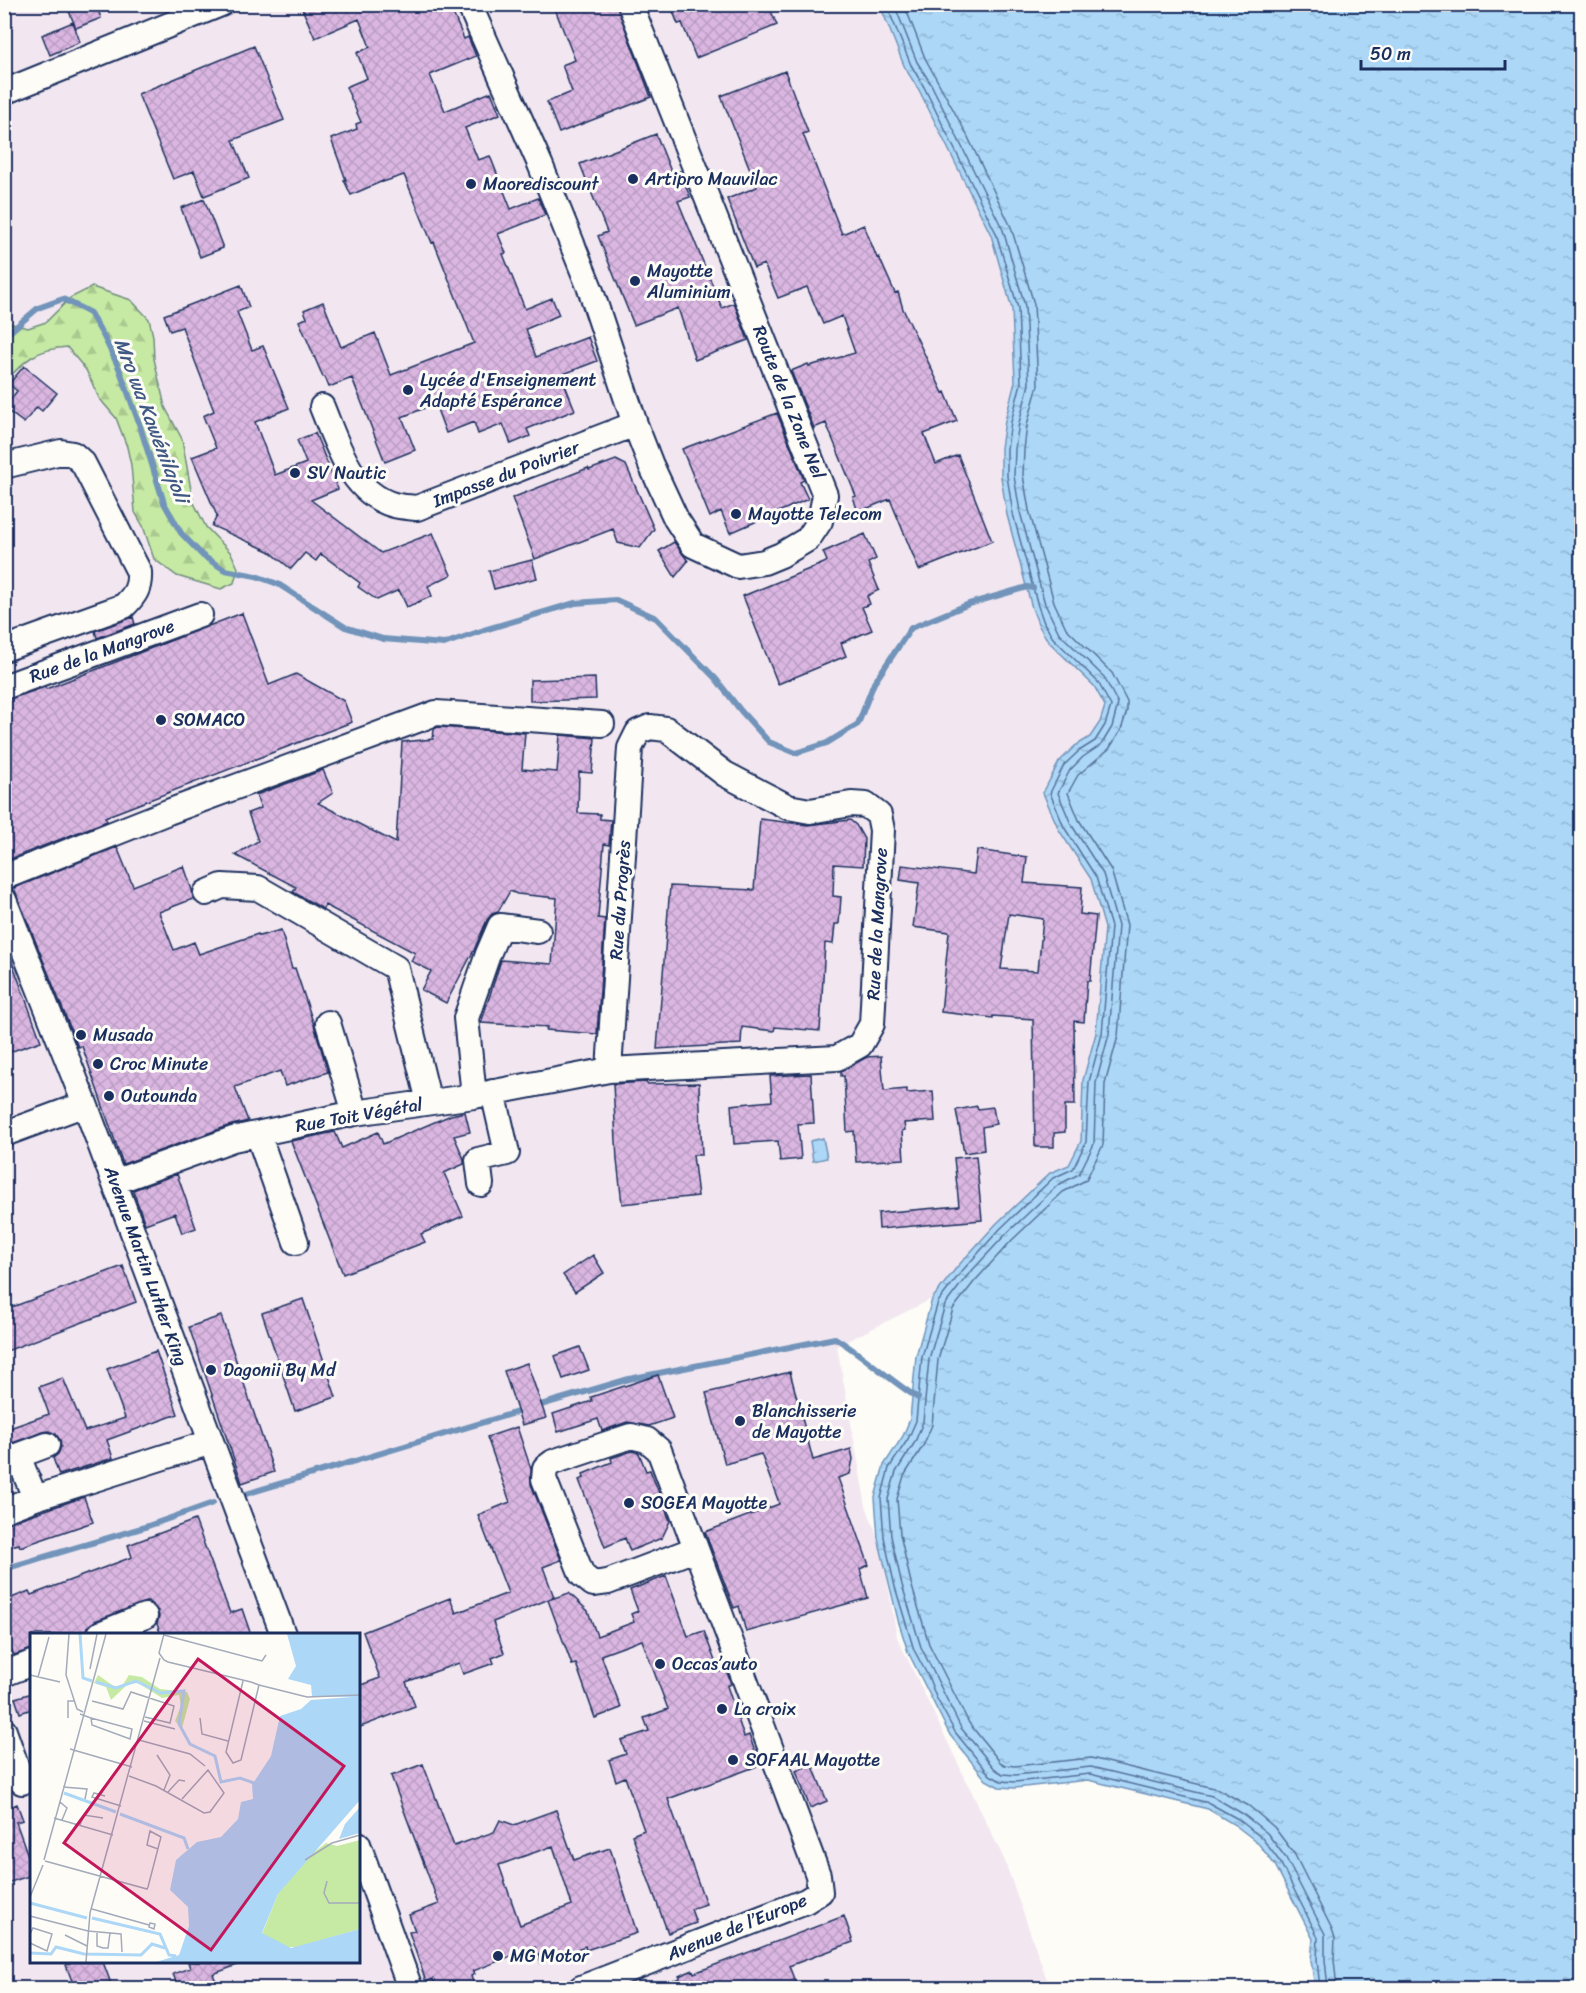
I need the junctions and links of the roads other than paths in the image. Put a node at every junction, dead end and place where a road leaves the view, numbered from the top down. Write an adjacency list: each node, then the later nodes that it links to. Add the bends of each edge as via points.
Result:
1 (220, 4): 4 (street)
2 (469, 4): 6 (street, Route de la Zone Nel, via 591,291)
3 (630, 4): 6 (street, Route de la Zone Nel, via 825,495 820,521 808,539 764,562 738,566 693,545 676,519)
4 (4, 92)
5 (322, 407): 6 (street, Impasse du Poivrier, via 356,479 372,495 393,505 417,508)
6 (634, 424)
7 (4, 466): 9 (street, via 61,452 73,454 83,463 139,572 139,581 134,596 124,606)
8 (200, 615): 10 (street, Rue de la Mangrove)
9 (4, 649)
10 (4, 687)
11 (602, 724): 13 (street, via 436,712)
12 (638, 732): 18 (street, Rue du Progrès, via 630,748); 18 (street, Rue de la Mangrove, via 650,727 666,729 725,774 788,807 810,811 866,805 879,815 882,830 872,1024 860,1045 837,1058)
13 (4, 877)
14 (206, 893): 20 (street, via 222,886 258,888 396,968)
15 (4, 900): 21 (street, Avenue Martin Luther King)
16 (537, 931): 19 (street, via 500,926 466,1018)
17 (328, 1023): 22 (street)
18 (609, 1070): 19 (street, Rue Toit Végétal)
19 (483, 1094): 20 (street, Rue Toit Végétal); 26 (street, via 507,1154 478,1160)
20 (429, 1102): 22 (street, Rue Toit Végétal)
21 (85, 1104): 23 (street); 25 (street, Avenue Martin Luther King)
22 (355, 1113): 24 (street, Rue Toit Végétal)
23 (4, 1134)
24 (258, 1134): 25 (street, Rue Toit Végétal, via 233,1139); 27 (street)
25 (114, 1182): 28 (street, Avenue Martin Luther King)
26 (482, 1184)
27 (296, 1242)
28 (211, 1442): 31 (street); 36 (street, Avenue Martin Luther King)
29 (47, 1445): 30 (street)
30 (11, 1459): 31 (street)
31 (35, 1498): 32 (street)
32 (4, 1510)
33 (695, 1549): 33 (street, Avenue de l’Europe, via 593,1584 582,1575 544,1479 545,1468 631,1436 647,1440 659,1450); 43 (street, Avenue de l’Europe, via 818,1875 820,1892 806,1901)
34 (145, 1616): 35 (street)
35 (105, 1633)
36 (282, 1633)
37 (30, 1664): 38 (street)
38 (4, 1674)
39 (4, 1731): 40 (street)
40 (20, 1783)
41 (360, 1850): 42 (street)
42 (410, 1989)
43 (581, 1989)

